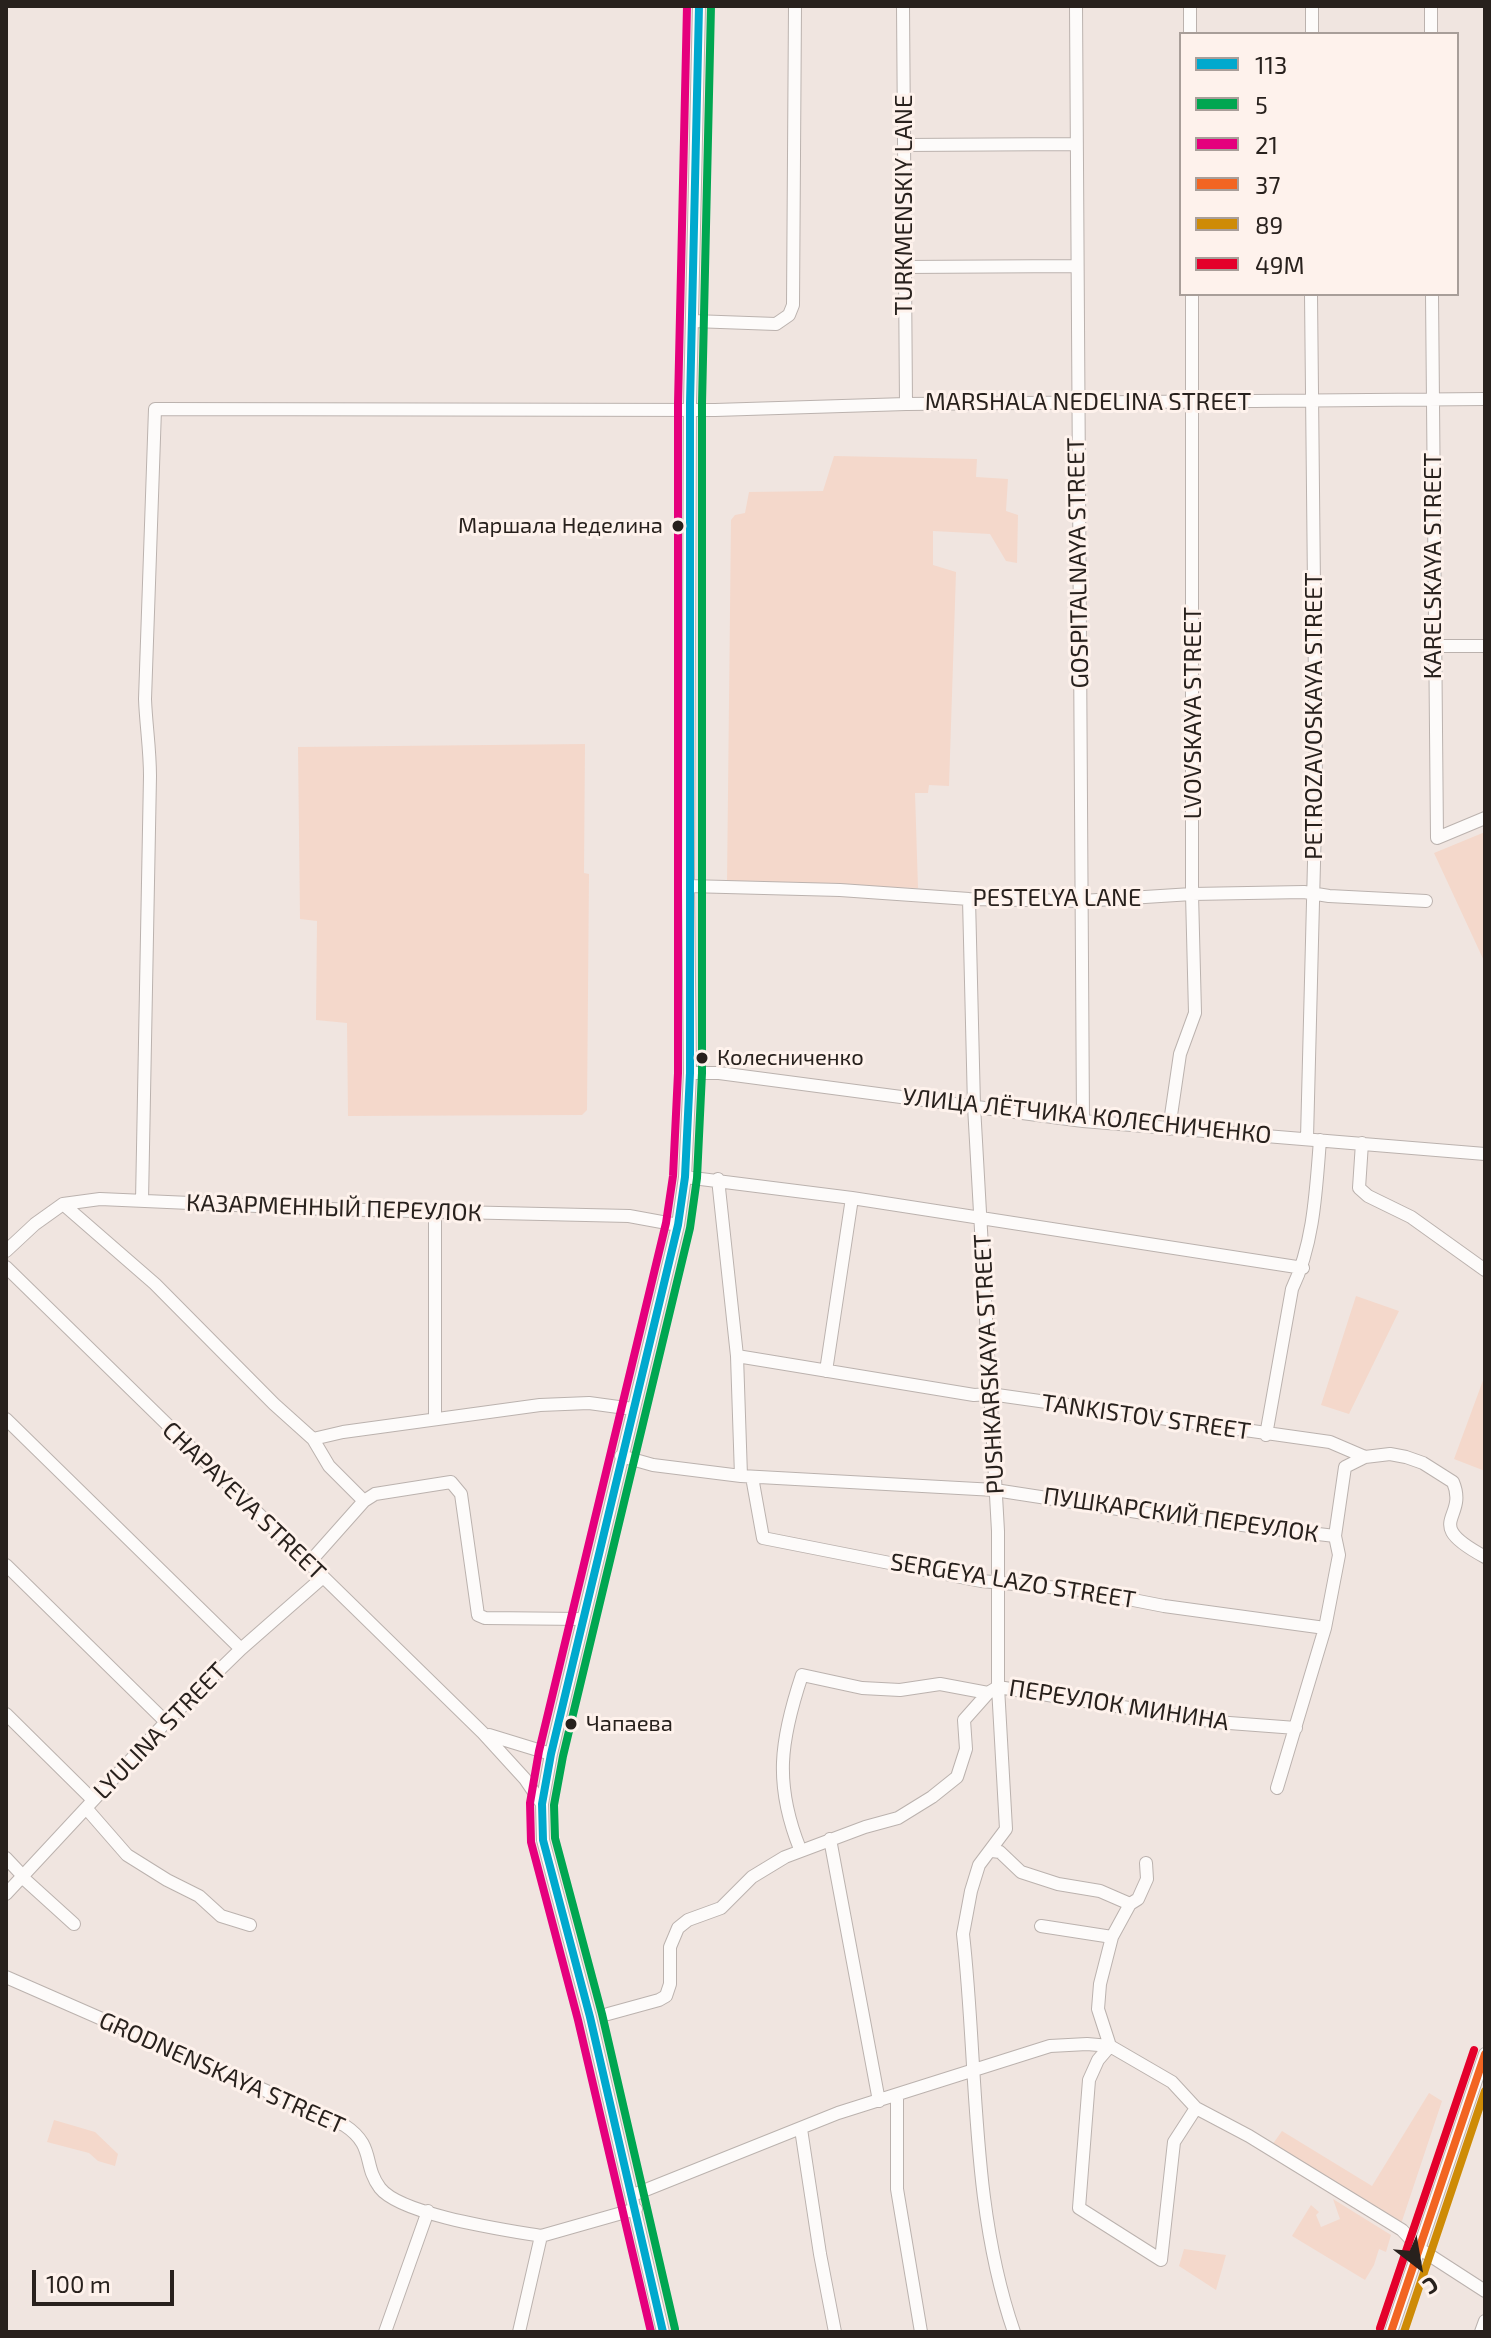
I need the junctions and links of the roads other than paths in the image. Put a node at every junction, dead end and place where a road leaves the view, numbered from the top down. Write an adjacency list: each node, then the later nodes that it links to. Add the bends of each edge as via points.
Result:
1 (699, 6): 18 (street)
2 (795, 6): 18 (street, via 793,305 776,324)
3 (903, 6): 12 (street, TURKMENSKIY LANE)
4 (1076, 6): 11 (street, GOSPITALNAYA STREET)
5 (1190, 6): 8 (street)
6 (1312, 6): 9 (street)
7 (1431, 6): 10 (street)
8 (1190, 32)
9 (1312, 32)
10 (1431, 32)
11 (1076, 144): 12 (street); 13 (street, GOSPITALNAYA STREET)
12 (904, 145): 14 (street, TURKMENSKIY LANE)
13 (1077, 266): 14 (street); 22 (street, GOSPITALNAYA STREET)
14 (903, 267): 24 (street, TURKMENSKIY LANE)
15 (1192, 296): 23 (street, LVOVSKAYA STREET)
16 (1311, 296): 21 (street, PETROZAVOSKAYA STREET)
17 (1432, 296): 20 (street, KARELSKAYA STREET)
18 (693, 321): 25 (street)
19 (1485, 399): 20 (street, MARSHALA NEDELINA STREET)
20 (1432, 400): 21 (street, MARSHALA NEDELINA STREET); 26 (street, KARELSKAYA STREET)
21 (1311, 401): 23 (street, MARSHALA NEDELINA STREET); 31 (street, PETROZAVOSKAYA STREET)
22 (1077, 402): 23 (street, MARSHALA NEDELINA STREET); 24 (street, MARSHALA NEDELINA STREET); 33 (street, GOSPITALNAYA STREET)
23 (1193, 402): 30 (street, LVOVSKAYA STREET)
24 (906, 404): 25 (street, MARSHALA NEDELINA STREET)
25 (690, 409): 29 (street); 45 (street, MARSHALA NEDELINA STREET, via 154,409 145,699 150,764)
26 (1433, 646): 27 (street); 28 (street, KARELSKAYA STREET, via 1437,838)
27 (1485, 646)
28 (1485, 818)
29 (688, 886): 32 (street, PESTELYA LANE); 35 (street)
30 (1192, 894): 31 (street, PESTELYA LANE); 33 (street, PESTELYA LANE); 38 (street, LVOVSKAYA STREET, via 1195,1013 1180,1054)
31 (1314, 894): 34 (street, PESTELYA LANE); 39 (street, PETROZAVOSKAYA STREET)
32 (969, 899): 33 (street, PESTELYA LANE); 36 (street, PUSHKARSKAYA STREET)
33 (1082, 901): 37 (street, GOSPITALNAYA STREET)
34 (1426, 901)
35 (690, 1073): 36 (street, УЛИЦА ЛЁТЧИКА КОЛЕСНИЧЕНКО); 42 (street)
36 (974, 1106): 37 (street, УЛИЦА ЛЁТЧИКА КОЛЕСНИЧЕНКО); 48 (street, PUSHKARSKAYA STREET)
37 (1083, 1121): 38 (street, УЛИЦА ЛЁТЧИКА КОЛЕСНИЧЕНКО)
38 (1169, 1129): 39 (street, УЛИЦА ЛЁТЧИКА КОЛЕСНИЧЕНКО)
39 (1314, 1139): 40 (street, УЛИЦА ЛЁТЧИКА КОЛЕСНИЧЕНКО); 52 (street, PETROZAVOSKAYA STREET, via 1314,1207)
40 (1362, 1143): 41 (street, УЛИЦА ЛЁТЧИКА КОЛЕСНИЧЕНКО); 53 (street, via 1359,1188 1411,1217)
41 (1485, 1154)
42 (685, 1177): 43 (street); 49 (street)
43 (718, 1179): 44 (street); 54 (street)
44 (852, 1198): 48 (street); 55 (street)
45 (142, 1201): 46 (street, КАЗАРМЕННЫЙ ПЕРЕУЛОК); 47 (street, КАЗАРМЕННЫЙ ПЕРЕУЛОК)
46 (63, 1204): 50 (street, КАЗАРМЕННЫЙ ПЕРЕУЛОК); 61 (street, via 155,1284)
47 (435, 1212): 49 (street, КАЗАРМЕННЫЙ ПЕРЕУЛОК, via 629,1216); 58 (street)
48 (980, 1218): 52 (street); 56 (street, PUSHKARSKAYA STREET)
49 (678, 1225): 57 (street)
50 (6, 1251)
51 (6, 1267): 69 (street, CHAPAYEVA STREET)
52 (1303, 1268): 60 (street, PETROZAVOSKAYA STREET, via 1292,1289)
53 (1485, 1270)
54 (737, 1356): 55 (street, TANKISTOV STREET); 64 (street)
55 (826, 1371): 56 (street, TANKISTOV STREET)
56 (990, 1394): 60 (street, TANKISTOV STREET); 65 (street, PUSHKARSKAYA STREET)
57 (633, 1409): 58 (street, via 552,1404); 62 (street)
58 (435, 1418): 61 (street)
59 (6, 1419): 75 (street)
60 (1266, 1435): 63 (street, TANKISTOV STREET, via 1330,1442)
61 (313, 1439): 66 (street, via 329,1466)
62 (621, 1456): 64 (street, ПУШКАРСКИЙ ПЕРЕУЛОК); 73 (street)
63 (1365, 1457): 67 (street, via 1345,1467); 68 (street, TANKISTOV STREET, via 1406,1457 1453,1482 1457,1498 1449,1519 1452,1533)
64 (746, 1476): 65 (street, ПУШКАРСКИЙ ПЕРЕУЛОК); 72 (street, SERGEYA LAZO STREET, via 763,1538)
65 (995, 1490): 67 (street, ПУШКАРСКИЙ ПЕРЕУЛОК); 72 (street, PUSHKARSKAYA STREET)
66 (364, 1501): 69 (street); 73 (street, via 375,1494 451,1482 461,1494 478,1615)
67 (1335, 1536): 74 (street, via 1339,1555)
68 (1485, 1557)
69 (308, 1564): 71 (street, CHAPAYEVA STREET)
70 (6, 1565): 78 (street)
71 (322, 1578): 75 (street, LYULINA STREET); 80 (street, CHAPAYEVA STREET)
72 (999, 1581): 74 (street, SERGEYA LAZO STREET); 76 (street, PUSHKARSKAYA STREET)
73 (583, 1619): 81 (street)
74 (1325, 1628): 79 (street)
75 (241, 1649): 78 (street, LYULINA STREET)
76 (993, 1690): 79 (street, ПЕРЕУЛОК МИНИНА, via 1216,1722); 85 (street, via 964,1720 966,1749 957,1777 898,1818); 86 (street, ПЕРЕУЛОК МИНИНА, via 940,1684 862,1688 802,1675 781,1771); 87 (street, PUSHKARSKAYA STREET, via 1006,1829)
77 (6, 1714): 83 (street)
78 (166, 1722): 83 (street, LYULINA STREET)
79 (1296, 1728): 82 (street)
80 (483, 1733): 81 (street); 84 (street, CHAPAYEVA STREET)
81 (551, 1754): 84 (street)
82 (1277, 1788)
83 (89, 1804): 90 (street, LYULINA STREET); 94 (street, via 127,1855 199,1896 221,1916)
84 (542, 1804): 106 (street, via 543,1840)
85 (830, 1839): 86 (street); 103 (street)
86 (800, 1849): 98 (street, via 752,1877 721,1908 678,1928 670,1947 666,1996)
87 (992, 1851): 92 (street, via 1021,1872 1100,1891); 101 (street, via 979,1865 963,1934)
88 (6, 1858): 90 (street)
89 (1146, 1863): 92 (street, via 1147,1879)
90 (22, 1876): 91 (street, LYULINA STREET); 93 (street)
91 (6, 1894)
92 (1130, 1904): 96 (street)
93 (74, 1924)
94 (250, 1925)
95 (1041, 1926): 96 (street)
96 (1112, 1937): 99 (street, via 1098,2009)
97 (6, 1977): 108 (street, GRODNENSKAYA STREET, via 344,2125 363,2140 380,2188)
98 (608, 2014)
99 (1110, 2046): 101 (street, via 1050,2046); 104 (street, via 1172,2082); 104 (street, via 1089,2080 1079,2208 1161,2260 1174,2142)
100 (1485, 2054): 110 (street)
101 (975, 2068): 102 (street); 118 (street, via 984,2208 999,2290)
102 (897, 2096): 103 (street); 117 (street, via 897,2189)
103 (879, 2101): 105 (street)
104 (1196, 2108): 110 (street, via 1402,2230)
105 (801, 2129): 106 (street); 116 (street)
106 (633, 2195): 107 (street)
107 (636, 2209): 109 (street); 115 (street)
108 (428, 2211): 109 (street, GRODNENSKAYA STREET); 113 (street)
109 (541, 2236): 114 (street)
110 (1420, 2249): 111 (street); 119 (street)
111 (1485, 2291)
112 (1485, 2321): 120 (street)
113 (385, 2332)
114 (519, 2332)
115 (663, 2332)
116 (835, 2332)
117 (921, 2332)
118 (1014, 2332)
119 (1391, 2332)
120 (1481, 2332)

